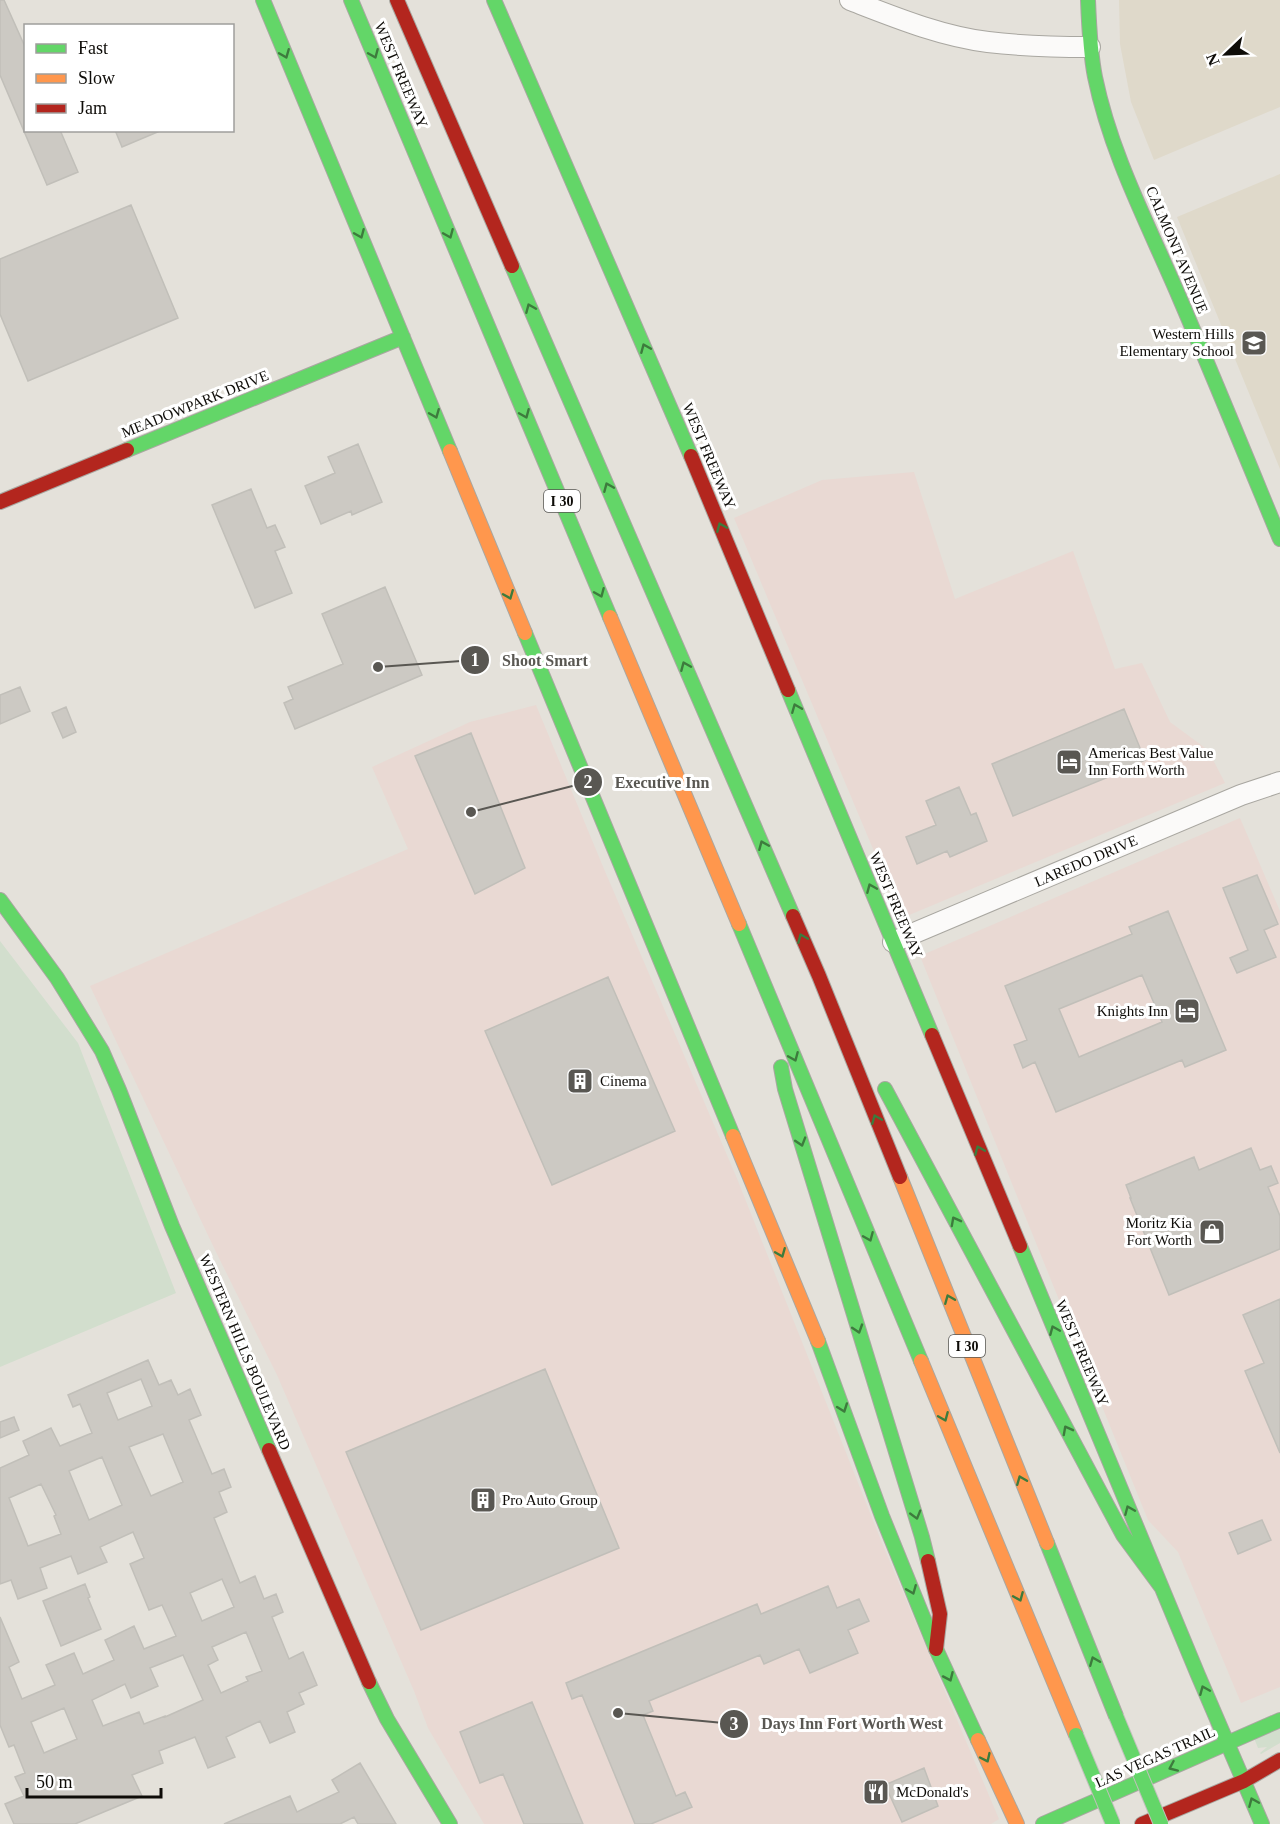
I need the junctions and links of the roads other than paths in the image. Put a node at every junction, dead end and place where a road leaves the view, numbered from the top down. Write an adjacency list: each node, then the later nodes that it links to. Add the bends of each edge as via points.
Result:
1 (263, 0): 8 (main road, one-way to 8)
2 (351, 0): 15 (main road, WEST FREEWAY / I 30, one-way to 15)
3 (397, 0): 14 (main road, WEST FREEWAY / I 30, one-way to 3)
4 (494, 0): 13 (main road, WEST FREEWAY, one-way to 4, via 673,413)
5 (850, 0): 7 (street, via 903,21 986,42)
6 (1088, 0): 7 (main road, CALMONT AVENUE)
7 (1090, 47): 10 (main road, CALMONT AVENUE, via 1095,85 1118,153)
8 (403, 337): 9 (main road, MEADOWPARK DRIVE); 19 (main road, one-way to 19, via 823,1353 882,1516)
9 (0, 502)
10 (1280, 539)
11 (1280, 782): 13 (street, LAREDO DRIVE)
12 (0, 900): 24 (main road, WESTERN HILLS BOULEVARD, via 57,978 102,1051 172,1226 360,1664 387,1719)
13 (893, 942): 18 (main road, WEST FREEWAY, one-way to 13)
14 (819, 976): 16 (main road); 29 (main road, WEST FREEWAY / I 30, one-way to 14, bridge)
15 (772, 1003): 19 (main road, one-way to 19, via 785,1089 922,1537 940,1614); 27 (main road, WEST FREEWAY / I 30, one-way to 27, bridge)
16 (852, 1024)
17 (877, 1073): 18 (main road, one-way to 17, via 1123,1535)
18 (1162, 1588): 21 (main road, WEST FREEWAY, one-way to 18)
19 (936, 1649): 25 (main road, one-way to 25)
20 (1280, 1720): 21 (main road, LAS VEGAS TRAIL)
21 (1227, 1744): 23 (main road, WEST FREEWAY); 26 (main road, LAS VEGAS TRAIL, one-way to 26)
22 (1280, 1760): 23 (main road)
23 (1244, 1781): 28 (main road); 30 (main road, WEST FREEWAY, one-way to 23)
24 (450, 1824)
25 (1017, 1824)
26 (1043, 1824)
27 (1113, 1824)
28 (1142, 1824)
29 (1161, 1824)
30 (1262, 1824)

